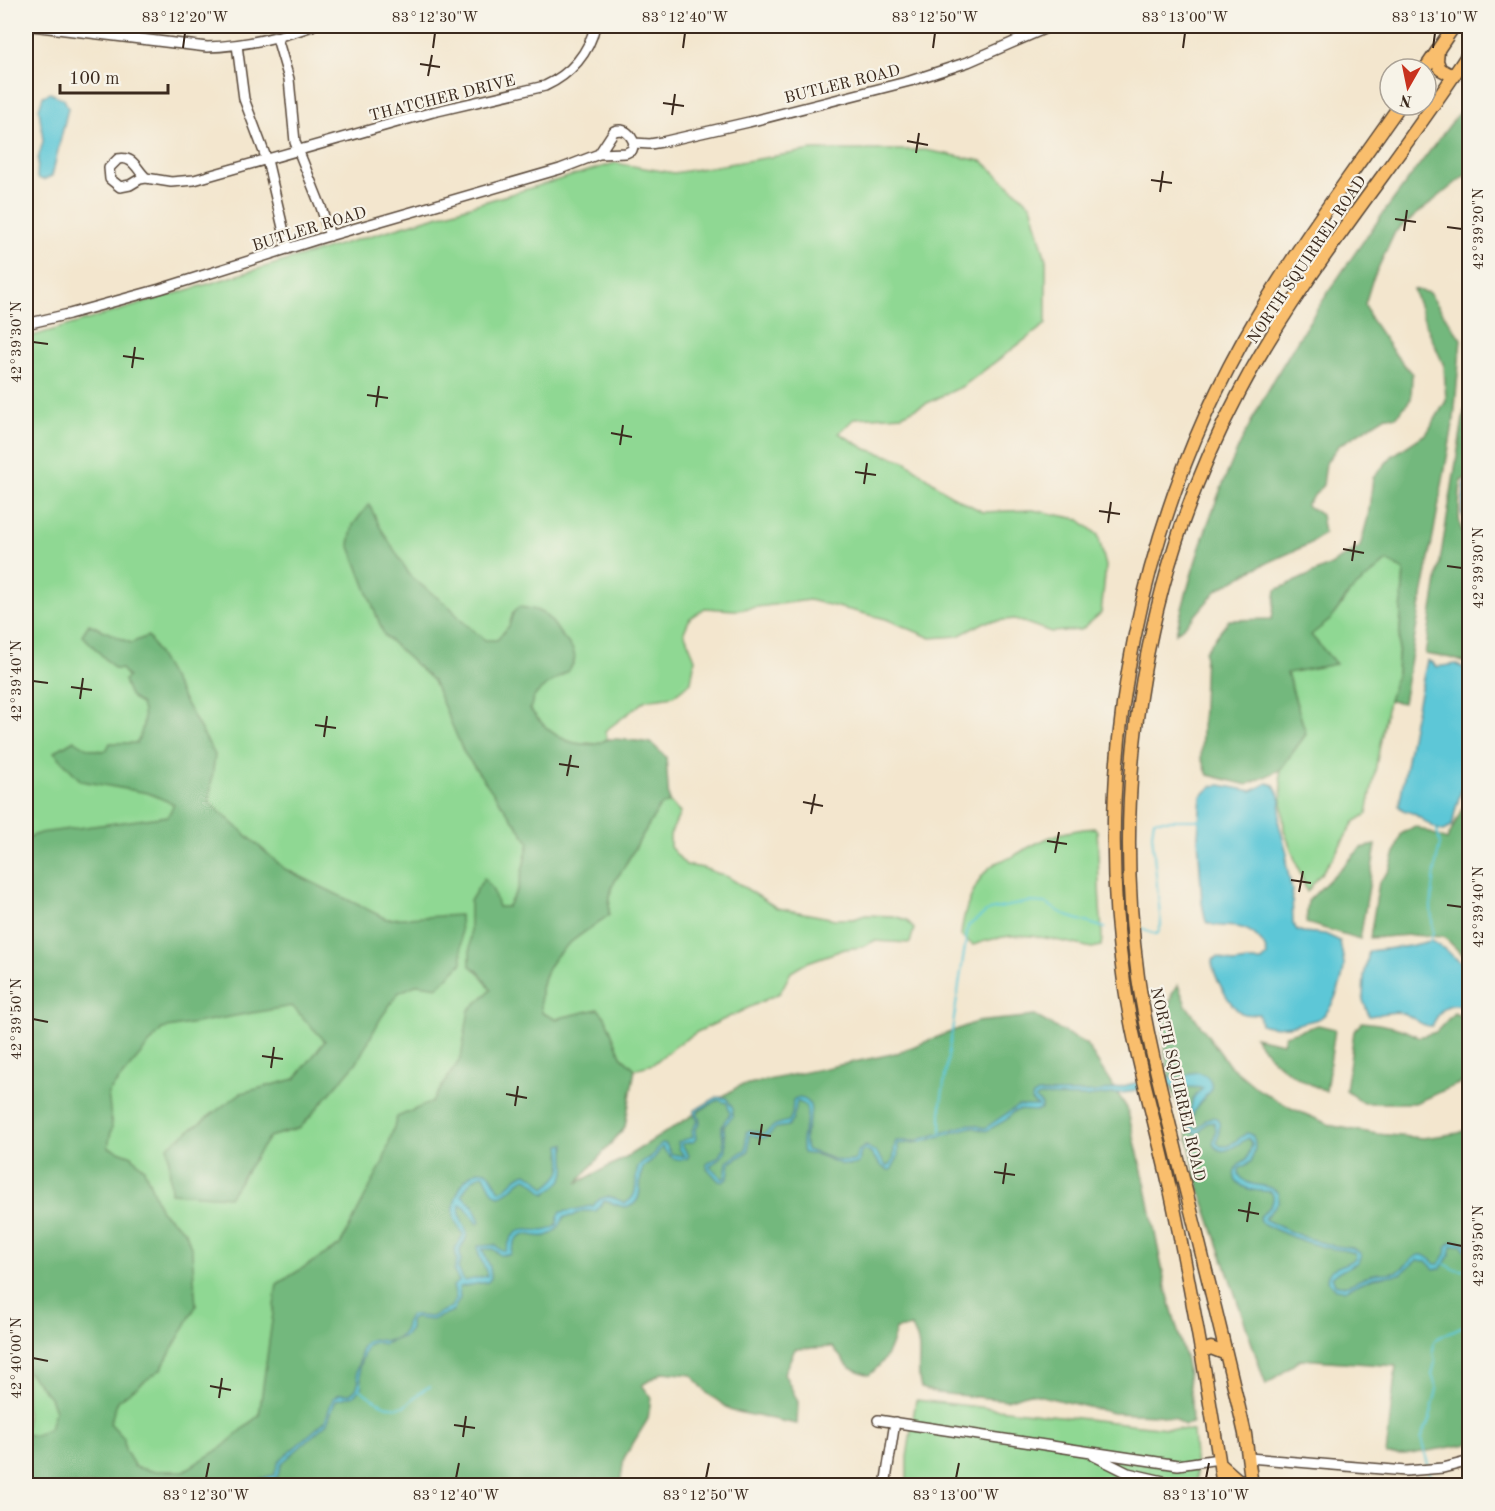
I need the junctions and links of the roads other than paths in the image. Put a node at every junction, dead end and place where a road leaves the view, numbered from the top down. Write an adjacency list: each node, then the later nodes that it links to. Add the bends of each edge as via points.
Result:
1 (33, 26): 7 (street, via 195,46)
2 (312, 26): 6 (street)
3 (595, 26): 14 (street, THATCHER DRIVE, via 578,62 545,86 433,112)
4 (1051, 26): 13 (street, BUTLER ROAD, via 968,62 880,90 662,142)
5 (1454, 26): 8 (main road)
6 (277, 38): 7 (street); 14 (street, via 289,79)
7 (237, 45): 16 (street, via 244,99)
8 (1438, 50): 10 (main road); 11 (main road, via 1440,69)
9 (1470, 51): 11 (main road, NORTH SQUIRREL ROAD)
10 (1433, 57)
11 (1452, 76): 22 (main road, NORTH SQUIRREL ROAD, via 1298,294 1240,390 1176,540 1143,677 1130,789 1131,908 1154,1059)
12 (1392, 117): 21 (main road, NORTH SQUIRREL ROAD, via 1276,284 1209,409 1184,467 1148,578 1124,695 1114,829 1121,954 1131,1020 1182,1247)
13 (634, 143): 15 (street, BUTLER ROAD, via 626,153); 15 (street, BUTLER ROAD, via 625,131 614,131)
14 (297, 151): 16 (street, THATCHER DRIVE); 18 (street)
15 (599, 154): 18 (street, BUTLER ROAD)
16 (267, 160): 17 (street, THATCHER DRIVE, via 188,181); 19 (street)
17 (146, 178)
18 (330, 236): 19 (street, BUTLER ROAD)
19 (288, 249): 20 (street, BUTLER ROAD, via 160,289)
20 (26, 324)
21 (1201, 1352): 22 (main road, via 1211,1348); 27 (main road, NORTH SQUIRREL ROAD)
22 (1226, 1354): 26 (main road, NORTH SQUIRREL ROAD)
23 (878, 1420): 24 (street)
24 (895, 1422): 25 (street); 29 (street)
25 (1087, 1452): 27 (street, via 1178,1465); 30 (street, via 1128,1473)
26 (1249, 1458): 28 (street, via 1406,1471); 32 (main road, NORTH SQUIRREL ROAD)
27 (1219, 1461): 31 (main road, NORTH SQUIRREL ROAD); 32 (main road, via 1237,1479)
28 (1470, 1461)
29 (885, 1485)
30 (1185, 1485)
31 (1223, 1485)
32 (1252, 1485)

